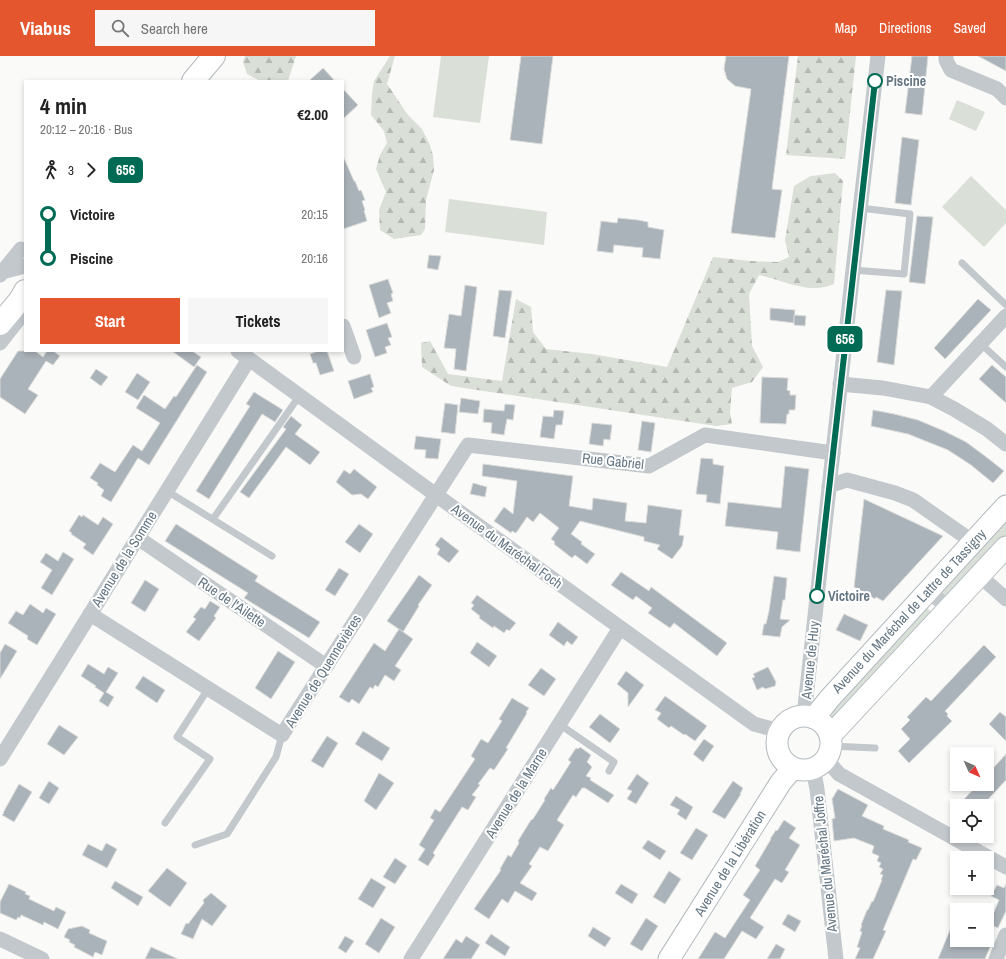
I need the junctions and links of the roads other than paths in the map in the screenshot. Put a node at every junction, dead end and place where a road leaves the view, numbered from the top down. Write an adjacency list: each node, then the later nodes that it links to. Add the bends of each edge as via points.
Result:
1 (198, 56): 5 (main road)
2 (214, 56): 6 (main road)
3 (878, 56): 8 (street, Avenue de Huy)
4 (946, 56): 7 (street, via 952,70 997,89)
5 (179, 80)
6 (194, 80)
7 (1006, 98)
8 (860, 208): 12 (street, Avenue de Huy); 12 (lane, via 910,214 904,274)
9 (21, 248): 13 (street)
10 (962, 263): 16 (lane)
11 (24, 266): 13 (street)
12 (853, 270): 25 (street, Avenue de Huy)
13 (1, 274)
14 (24, 282): 15 (main road)
15 (19, 302): 18 (main road); 20 (street)
16 (1006, 305)
17 (1006, 316): 21 (street)
18 (0, 324)
19 (344, 329): 23 (street)
20 (0, 343)
21 (981, 344): 24 (lane); 27 (street)
22 (244, 355): 26 (street, Avenue du Maréchal Foch); 31 (street, Avenue de la Somme)
23 (354, 357)
24 (1006, 367)
25 (840, 384): 27 (street, via 883,388); 29 (street, Avenue de Huy)
26 (300, 395): 32 (street, Avenue du Maréchal Foch); 34 (lane)
27 (931, 397): 28 (street, via 981,425)
28 (1006, 444)
29 (833, 453): 30 (street, Avenue de Huy); 32 (street, Rue Gabriel, via 705,435 649,466 468,446)
30 (829, 486): 36 (street, via 847,480 895,492 913,500); 47 (street, Avenue de Huy)
31 (167, 492): 34 (lane); 35 (street, Avenue de la Somme)
32 (436, 495): 44 (street, Avenue du Maréchal Foch); 45 (street, Avenue de Quennevières)
33 (1006, 506): 36 (street, Avenue du Maréchal de Lattre de Tassigny)
34 (213, 519): 38 (lane)
35 (138, 538): 43 (street, Avenue de la Somme); 45 (street, Rue de l'Ailette)
36 (973, 542): 40 (street, Avenue du Maréchal de Lattre de Tassigny)
37 (1006, 548): 39 (street, Avenue du Maréchal de Lattre de Tassigny)
38 (272, 556)
39 (980, 576): 41 (street); 42 (street, Avenue du Maréchal de Lattre de Tassigny)
40 (928, 590): 42 (street); 47 (street, Avenue du Maréchal de Lattre de Tassigny, via 830,698)
41 (1006, 599)
42 (949, 609): 52 (street, Avenue du Maréchal de Lattre de Tassigny)
43 (90, 614): 46 (street, Avenue de Quennevières); 53 (street, Avenue de la Somme)
44 (620, 628): 48 (street, Avenue de la Marne); 49 (street, Avenue du Maréchal Foch, via 754,724)
45 (326, 666): 50 (street, Avenue de Quennevières)
46 (208, 688): 50 (street, Avenue de Quennevières); 55 (lane, via 177,737 210,759)
47 (809, 717): 49 (street, via 794,718); 52 (street, via 824,726)
48 (559, 724): 54 (lane, via 614,762); 61 (street, Avenue de la Marne)
49 (780, 731): 52 (street, via 779,752 784,761)
50 (282, 735): 56 (lane, via 276,757 227,834)
51 (875, 748): 52 (lane)
52 (819, 756): 57 (street, via 839,774); 62 (street, Avenue de la Libération, via 781,782); 63 (street, Avenue du Maréchal Joffre, via 818,796)
53 (0, 759)
54 (609, 771)
55 (165, 823)
56 (195, 844)
57 (1006, 868)
58 (1006, 935): 64 (street)
59 (0, 939): 60 (street)
60 (42, 959)
61 (411, 959)
62 (669, 959)
63 (836, 959)
64 (996, 959)

